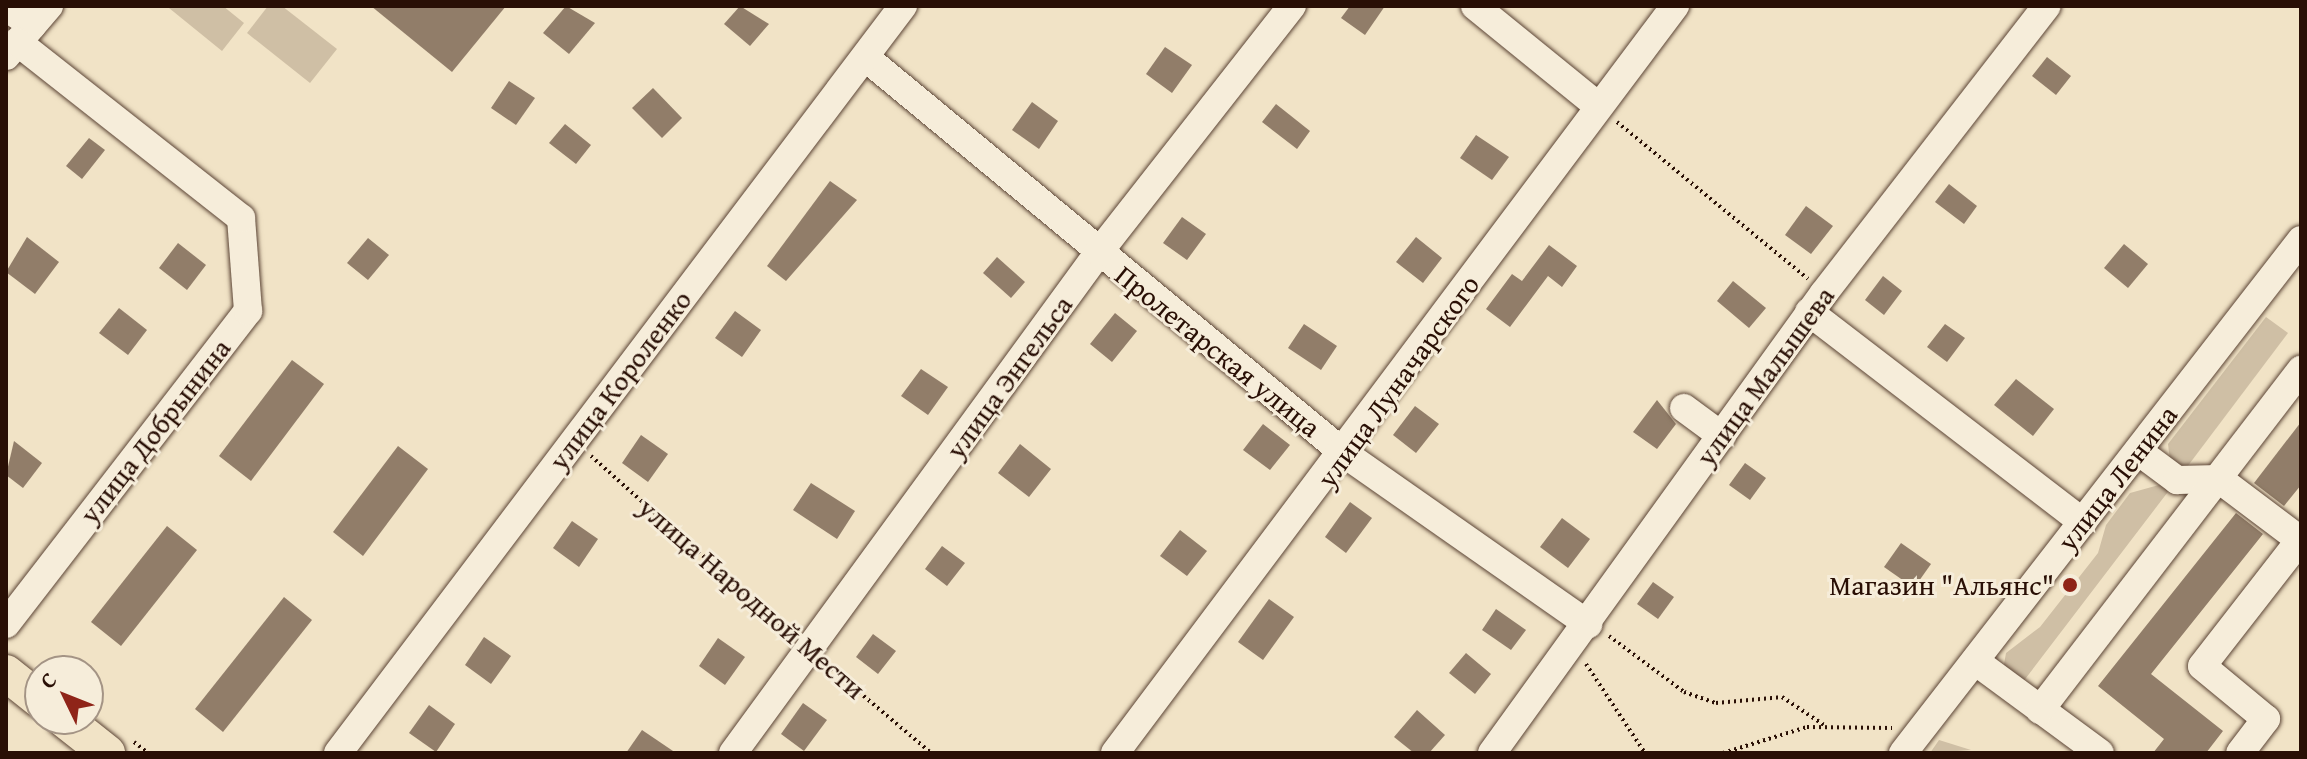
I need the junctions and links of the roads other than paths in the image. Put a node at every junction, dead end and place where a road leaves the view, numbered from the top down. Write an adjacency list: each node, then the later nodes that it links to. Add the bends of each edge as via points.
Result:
1 (903, 6): 8 (street, улица Короленко)
2 (1292, 6): 11 (street, улица Энгельса)
3 (1475, 6): 9 (street)
4 (1675, 6): 9 (street, улица Луначарского)
5 (2047, 6): 12 (street, улица Малышева)
6 (6, 7): 7 (street)
7 (26, 32): 21 (street, улица Добрынина, via 241,218 248,311)
8 (865, 57): 11 (street, Пролетарская улица); 30 (street, улица Короленко)
9 (1597, 105): 17 (street, улица Луначарского)
10 (2301, 240): 16 (street, улица Ленина)
11 (1099, 252): 17 (street, Пролетарская улица); 31 (street, улица Энгельса)
12 (1816, 302): 15 (street, улица Малышева); 19 (street)
13 (2301, 370): 18 (street)
14 (1684, 408): 15 (street)
15 (1722, 436): 22 (street, улица Малышева)
16 (2138, 451): 18 (street, via 2177,480); 19 (street, улица Ленина)
17 (1345, 454): 22 (street, Пролетарская улица); 32 (street, улица Луначарского)
18 (2219, 479): 20 (street); 26 (street)
19 (2083, 522): 23 (street, улица Ленина)
20 (2300, 540): 35 (street, via 2202,666 2266,719)
21 (6, 624)
22 (1588, 624): 33 (street, улица Малышева)
23 (1975, 661): 26 (street); 28 (street, улица Ленина)
24 (6, 673): 25 (main road)
25 (24, 687)
26 (2040, 710): 34 (street)
27 (84, 735): 29 (main road)
28 (1908, 747)
29 (107, 753)
30 (338, 753)
31 (733, 753)
32 (1115, 753)
33 (1492, 753)
34 (2100, 753)
35 (2240, 753)

